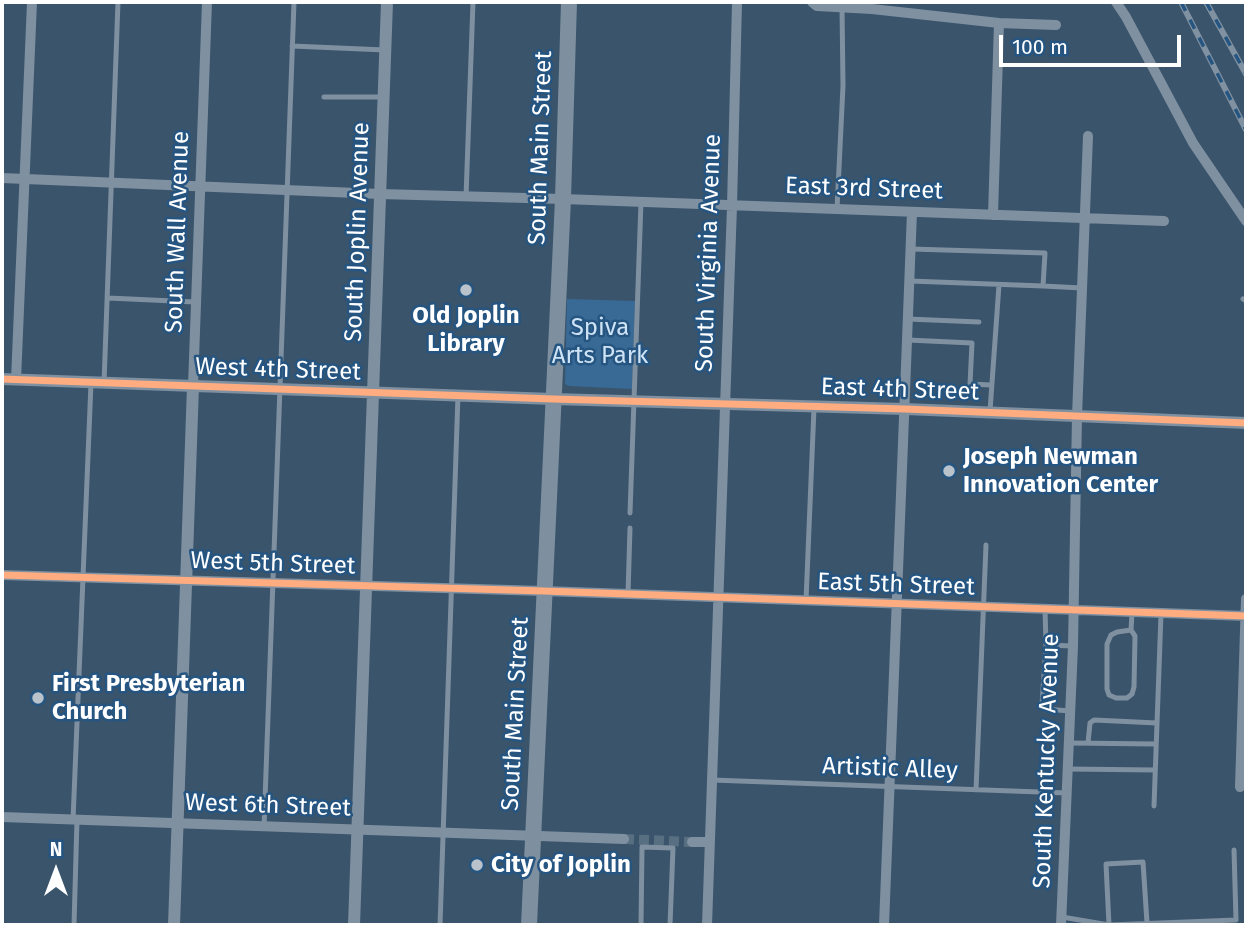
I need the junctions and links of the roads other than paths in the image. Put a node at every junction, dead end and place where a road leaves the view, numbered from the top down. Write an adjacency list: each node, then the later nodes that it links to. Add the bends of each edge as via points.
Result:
1 (32, 2): 20 (street)
2 (118, 2): 21 (lane)
3 (207, 2): 22 (street, South Wall Avenue)
4 (294, 2): 14 (lane)
5 (387, 2): 15 (street, South Joplin Avenue)
6 (472, 2): 25 (lane)
7 (569, 2): 26 (main road, South Main Street)
8 (737, 2): 28 (street, South Virginia Avenue)
9 (812, 2): 11 (street)
10 (1116, 2): 34 (street, via 1193,142)
11 (842, 7): 12 (street); 29 (lane)
12 (999, 23): 13 (street); 31 (street)
13 (1056, 25)
14 (292, 46): 15 (lane); 23 (lane)
15 (385, 50): 17 (street, South Joplin Avenue)
16 (324, 97): 17 (lane)
17 (384, 97): 24 (street, South Joplin Avenue)
18 (1088, 136): 32 (street, South Kentucky Avenue)
19 (2, 178): 20 (street, East 3rd Street)
20 (25, 179): 21 (street, East 3rd Street); 46 (street)
21 (112, 183): 22 (street, East 3rd Street); 40 (lane)
22 (200, 187): 23 (street, East 3rd Street); 41 (street, South Wall Avenue)
23 (287, 190): 24 (street, East 3rd Street); 50 (lane)
24 (380, 194): 25 (street, East 3rd Street); 51 (street, South Joplin Avenue)
25 (466, 197): 26 (street, East 3rd Street)
26 (563, 199): 27 (street, East 3rd Street); 53 (main road, South Main Street)
27 (641, 202): 28 (street, East 3rd Street); 54 (lane)
28 (732, 206): 29 (street, East 3rd Street); 55 (street, South Virginia Avenue)
29 (837, 209): 30 (street, East 3rd Street)
30 (912, 212): 31 (street, East 3rd Street); 35 (street)
31 (993, 215): 32 (street, East 3rd Street)
32 (1085, 218): 33 (street, East 3rd Street); 39 (street, South Kentucky Avenue)
33 (1164, 221)
34 (1246, 221)
35 (911, 249): 36 (street); 38 (lane, via 1045,253)
36 (909, 281): 37 (lane); 42 (street)
37 (999, 285): 38 (lane); 48 (lane)
38 (1043, 286): 39 (lane)
39 (1082, 288): 59 (street, South Kentucky Avenue)
40 (108, 298): 41 (lane); 47 (lane)
41 (196, 302): 49 (street, South Wall Avenue)
42 (908, 319): 43 (lane); 44 (street)
43 (979, 322)
44 (908, 340): 48 (lane, via 972,343 970,384); 57 (street)
45 (2, 379): 46 (street, West 4th Street)
46 (16, 380): 47 (street, West 4th Street)
47 (98, 383): 49 (street, West 4th Street); 65 (lane)
48 (991, 385): 58 (lane)
49 (193, 386): 50 (street, West 4th Street); 66 (street, South Wall Avenue)
50 (280, 389): 51 (street, West 4th Street); 67 (lane)
51 (373, 392): 52 (street, West 4th Street); 68 (street, South Joplin Avenue)
52 (458, 396): 53 (street, West 4th Street); 69 (lane)
53 (553, 399): 54 (street, East 4th Street); 70 (main road, South Main Street)
54 (634, 401): 55 (street, East 4th Street); 61 (lane)
55 (725, 404): 56 (street, East 4th Street); 72 (street, South Virginia Avenue)
56 (814, 406): 57 (street, East 4th Street); 74 (lane)
57 (905, 409): 58 (street, East 4th Street); 75 (street)
58 (989, 412): 59 (street, East 4th Street)
59 (1077, 416): 60 (street, East 4th Street); 78 (street, South Kentucky Avenue)
60 (1246, 423)
61 (631, 513)
62 (630, 528): 71 (lane)
63 (986, 545): 76 (lane)
64 (2, 575): 65 (street, West 5th Street)
65 (82, 577): 66 (street, West 5th Street); 98 (lane)
66 (186, 580): 67 (street, West 5th Street); 99 (street, South Wall Avenue)
67 (273, 583): 68 (street, West 5th Street); 100 (lane)
68 (366, 586): 69 (street, West 5th Street); 101 (street, South Joplin Avenue)
69 (452, 588): 70 (street, West 5th Street); 102 (lane)
70 (544, 591): 71 (street, East 5th Street); 103 (main road, South Main Street)
71 (628, 594): 72 (street, East 5th Street)
72 (718, 598): 74 (street, East 5th Street); 92 (street, South Virginia Avenue)
73 (1246, 599): 81 (street)
74 (806, 601): 75 (street, East 5th Street)
75 (897, 604): 76 (street, East 5th Street); 120 (street, bridge)
76 (984, 607): 77 (street, East 5th Street); 94 (lane)
77 (1045, 609): 78 (street, East 5th Street); 83 (lane)
78 (1073, 610): 79 (street, East 5th Street); 84 (street, South Kentucky Avenue)
79 (1132, 613): 80 (street, East 5th Street); 82 (lane)
80 (1161, 614): 81 (street, East 5th Street); 86 (lane)
81 (1246, 616): 93 (street)
82 (1131, 630): 82 (lane, via 1111,635 1107,644 1107,689 1116,698 1127,698 1134,687 1135,636)
83 (1046, 645): 84 (lane); 85 (lane, via 1042,705)
84 (1073, 646): 85 (street, South Kentucky Avenue)
85 (1070, 711): 87 (street, South Kentucky Avenue)
86 (1157, 723): 88 (lane, via 1094,720); 89 (lane)
87 (1069, 743): 88 (lane); 90 (street, South Kentucky Avenue)
88 (1088, 743): 89 (lane)
89 (1156, 744): 91 (lane)
90 (1068, 769): 91 (lane); 95 (street, South Kentucky Avenue)
91 (1155, 770): 96 (lane)
92 (712, 780): 94 (lane, Artistic Alley); 106 (street, South Virginia Avenue)
93 (1240, 787)
94 (976, 790): 95 (lane, Artistic Alley)
95 (1067, 793): 110 (street, South Kentucky Avenue)
96 (1154, 806)
97 (2, 817): 98 (street, West 6th Street)
98 (75, 820): 99 (street, West 6th Street); 112 (lane)
99 (177, 823): 100 (street, West 6th Street); 113 (street, South Wall Avenue)
100 (264, 827): 101 (street, West 6th Street)
101 (357, 830): 102 (street, West 6th Street); 114 (street, South Joplin Avenue)
102 (443, 834): 103 (street, West 6th Street); 115 (lane)
103 (533, 836): 104 (street, West 6th Street); 116 (main road, South Main Street)
104 (624, 839)
105 (692, 842): 106 (street)
106 (709, 842): 119 (street, South Virginia Avenue)
107 (1234, 849): 109 (lane)
108 (1246, 917): 109 (lane)
109 (1236, 920): 111 (lane)
110 (1062, 921): 121 (lane)
111 (1147, 923): 121 (lane); 121 (lane, via 1143,862 1106,864)
112 (74, 925)
113 (174, 925)
114 (354, 925)
115 (440, 925)
116 (529, 925)
117 (641, 925): 118 (lane, via 642,847 673,848)
118 (670, 925)
119 (707, 925)
120 (884, 925)
121 (1109, 925)

